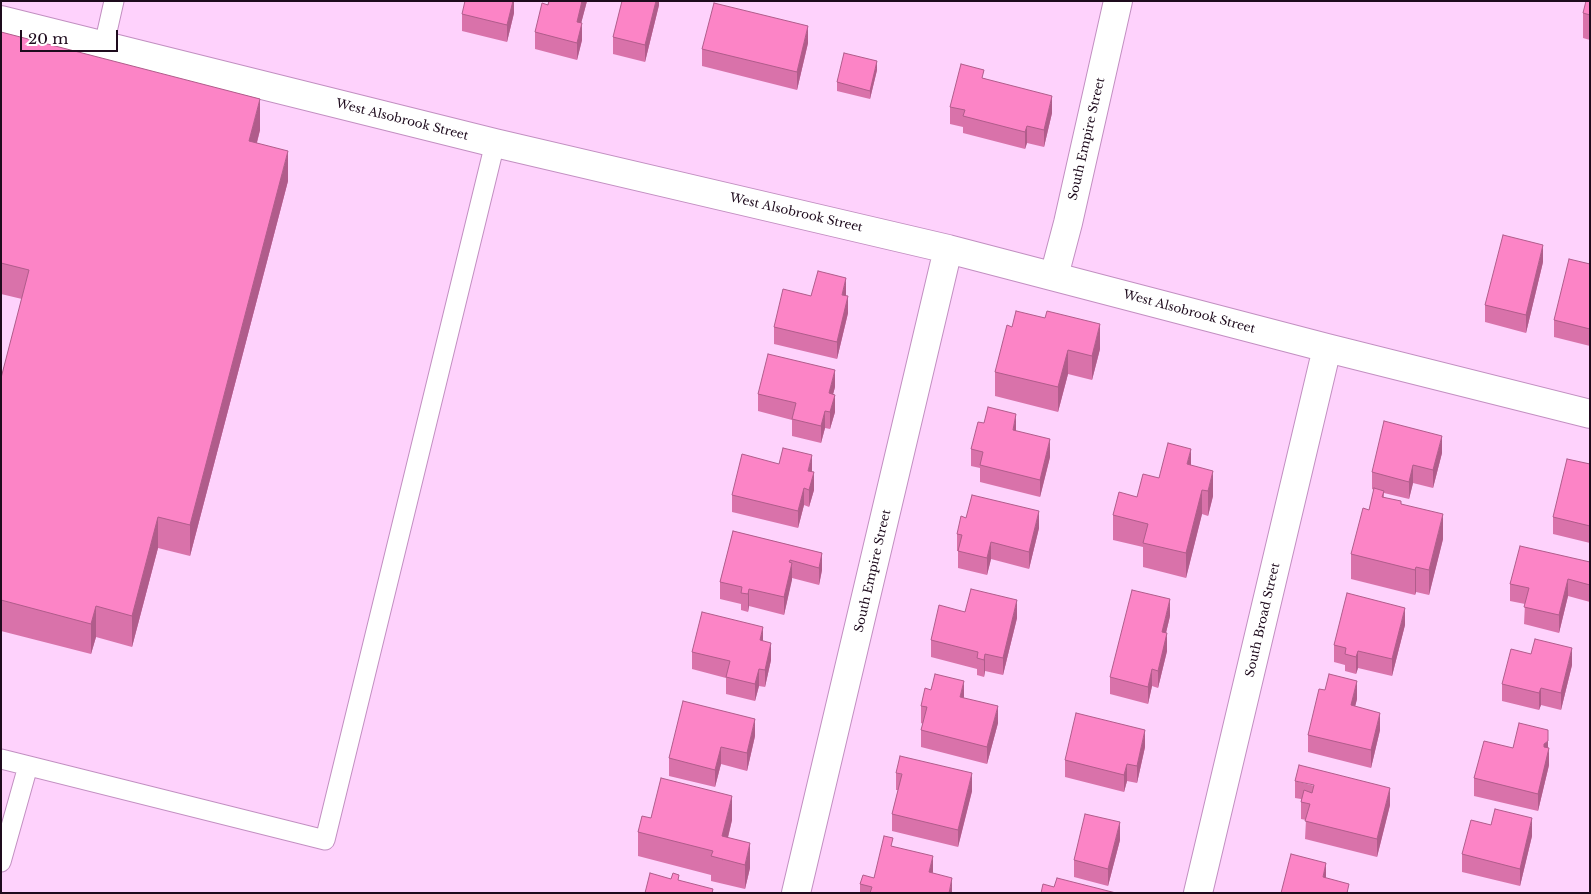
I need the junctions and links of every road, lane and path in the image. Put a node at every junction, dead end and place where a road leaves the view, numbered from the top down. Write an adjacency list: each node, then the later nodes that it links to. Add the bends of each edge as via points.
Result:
1 (114, 1): 4 (lane)
2 (1118, 1): 7 (street, South Empire Street)
3 (1, 20): 4 (street, West Alsobrook Street)
4 (104, 45): 5 (street, West Alsobrook Street)
5 (495, 143): 6 (street, West Alsobrook Street); 11 (lane, via 325,840)
6 (948, 249): 7 (street, West Alsobrook Street); 13 (street, South Empire Street)
7 (1054, 276): 8 (street, West Alsobrook Street)
8 (1327, 348): 9 (street, West Alsobrook Street); 14 (street, South Broad Street)
9 (1590, 414)
10 (1, 759): 11 (lane)
11 (28, 766): 12 (lane)
12 (1, 862)
13 (796, 893)
14 (1198, 893)

